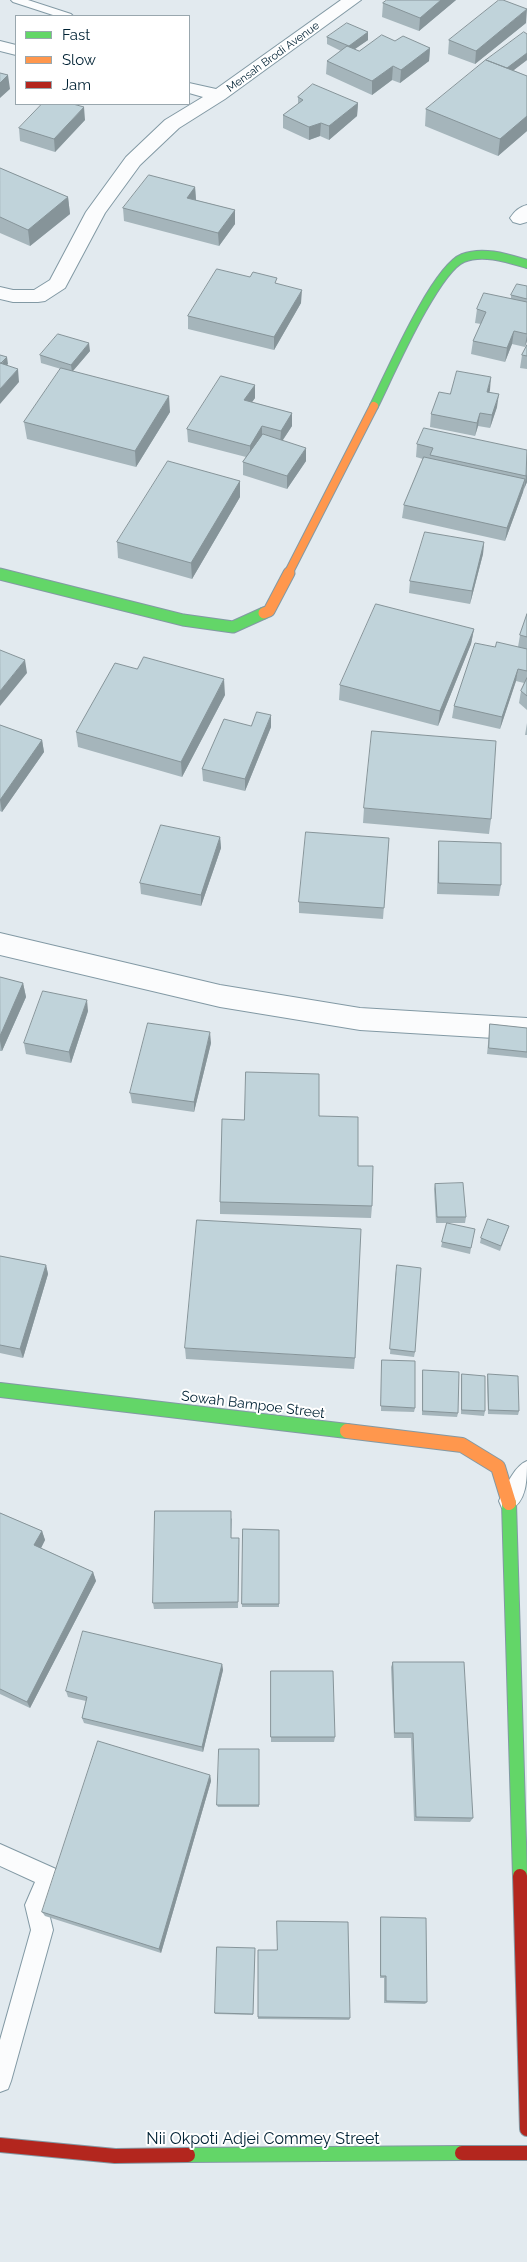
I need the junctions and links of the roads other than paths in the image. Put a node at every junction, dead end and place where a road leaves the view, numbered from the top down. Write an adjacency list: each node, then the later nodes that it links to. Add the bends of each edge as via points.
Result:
1 (17, 0): 3 (lane)
2 (352, 0): 7 (street, Mensah Brodi Avenue)
3 (64, 15)
4 (0, 46): 5 (street)
5 (15, 50)
6 (190, 88): 7 (street, Mensah Brodi Avenue)
7 (219, 95): 9 (street, via 172,124 133,160 96,212 58,284 38,296)
8 (527, 264): 10 (street, via 491,254 469,256 452,265 437,284 269,611 233,627 183,620)
9 (0, 293)
10 (0, 574)
11 (0, 944): 12 (street, via 220,996 360,1019)
12 (527, 1029)
13 (0, 1390): 15 (street, Sowah Bampoe Street, via 462,1445 498,1467)
14 (527, 1470): 15 (lane)
15 (509, 1501): 18 (street)
16 (0, 1855): 17 (lane, via 48,1877 36,1905 42,1930)
17 (0, 2081)
18 (527, 2129)
19 (0, 2146): 20 (street, Nii Okpoti Adjei Commey Street, via 115,2156)
20 (527, 2153)

